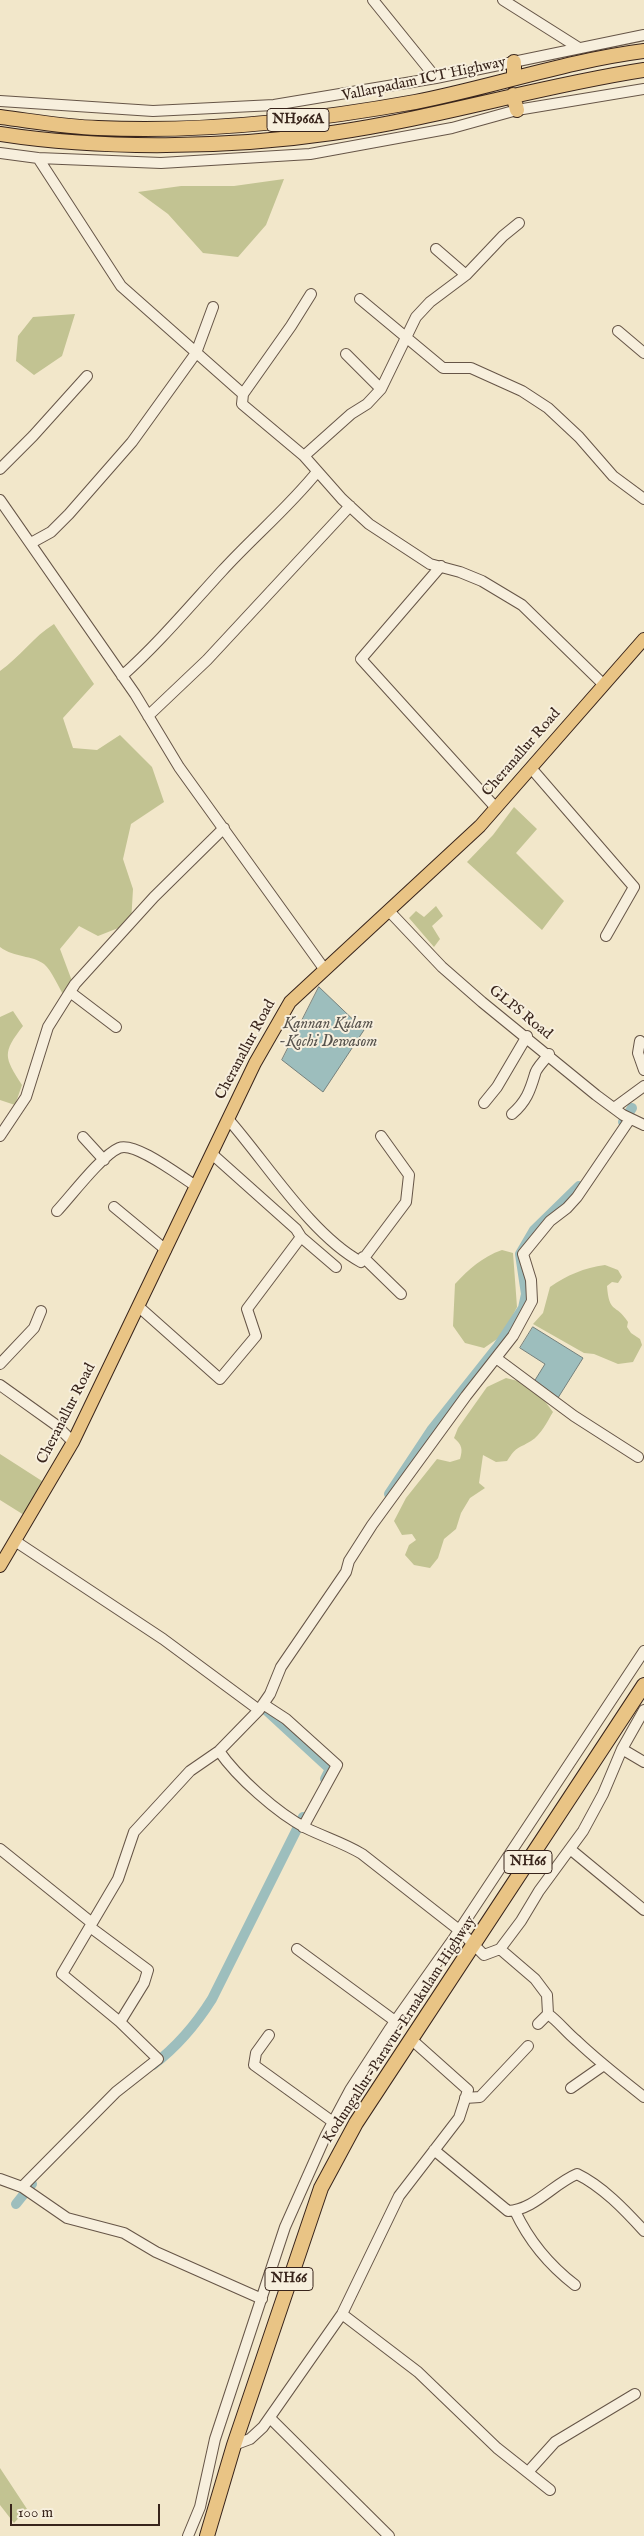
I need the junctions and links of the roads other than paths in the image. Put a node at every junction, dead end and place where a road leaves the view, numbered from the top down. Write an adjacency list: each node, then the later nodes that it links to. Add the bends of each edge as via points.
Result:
1 (373, 0): 10 (street)
2 (503, 0): 4 (street)
3 (644, 35): 4 (street)
4 (579, 48): 7 (street)
5 (644, 51): 6 (highway, Vallarpadam ICT Highway / NH966A)
6 (620, 55): 9 (highway); 11 (highway, Vallarpadam ICT Highway / NH966A)
7 (514, 62): 10 (street); 11 (highway)
8 (644, 70): 9 (highway, NH966A)
9 (624, 73): 13 (highway, NH966A)
10 (436, 78): 14 (street, via 293,102 193,109 97,108)
11 (514, 78): 15 (highway, Vallarpadam ICT Highway / NH966A)
12 (644, 88): 16 (street)
13 (513, 95): 16 (highway); 18 (highway, NH966A)
14 (0, 101)
15 (415, 101): 17 (highway, Vallarpadam ICT Highway / NH966A, via 322,117 160,130 96,128); 18 (highway)
16 (517, 110): 21 (street, via 443,130 310,154 161,163)
17 (0, 117)
18 (418, 117): 19 (highway, NH966A, via 332,133 236,142 128,144 41,140)
19 (0, 134)
20 (0, 153): 21 (street)
21 (38, 158): 31 (street, via 121,286)
22 (519, 223): 24 (street, via 502,236)
23 (436, 249): 24 (street)
24 (466, 275): 29 (street, via 430,302 416,317)
25 (311, 294): 35 (street, via 292,326)
26 (360, 299): 29 (street)
27 (214, 307): 31 (street)
28 (618, 331): 30 (street)
29 (406, 339): 34 (street); 39 (street, via 443,368 471,368 548,408 613,476)
30 (644, 352)
31 (196, 353): 35 (street); 42 (street, via 132,442 90,492 51,532)
32 (346, 354): 34 (street)
33 (86, 376): 37 (street)
34 (381, 389): 36 (street)
35 (242, 394): 36 (street, via 242,404)
36 (304, 456): 38 (street)
37 (0, 469)
38 (317, 472): 41 (street); 45 (street, via 298,496)
39 (644, 499)
40 (0, 500): 42 (street)
41 (350, 506): 43 (street, via 369,524 430,564); 47 (street, via 207,660)
42 (31, 544): 45 (street)
43 (442, 566): 46 (street, via 482,581 522,604); 49 (street, via 361,659)
44 (644, 639): 46 (main road, Cheranallur Road)
45 (122, 676): 47 (street)
46 (604, 685): 48 (main road, Cheranallur Road)
47 (148, 716): 50 (street, via 179,767)
48 (531, 768): 49 (main road, Cheranallur Road); 52 (street, via 634,886)
49 (496, 808): 51 (main road, Cheranallur Road)
50 (224, 828): 53 (street); 54 (street, via 154,897)
51 (389, 911): 53 (main road, Cheranallur Road); 56 (street, GLPS Road, via 442,967)
52 (606, 936)
53 (325, 970): 65 (main road, Cheranallur Road, via 290,1002 254,1063)
54 (70, 992): 55 (street); 67 (street, via 48,1027 26,1097)
55 (116, 1027)
56 (527, 1036): 58 (street, GLPS Road); 61 (street)
57 (640, 1041): 59 (street, via 638,1053)
58 (549, 1054): 62 (street, GLPS Road); 63 (street, via 535,1074 524,1103)
59 (644, 1070)
60 (644, 1086): 62 (street)
61 (484, 1103)
62 (614, 1108): 64 (street, GLPS Road)
63 (512, 1114)
64 (628, 1117): 66 (street, GLPS Road); 82 (street, via 572,1203 550,1221 523,1254 532,1301 513,1336)
65 (228, 1119): 70 (main road, Cheranallur Road); 77 (street, via 298,1206 347,1255 361,1262)
66 (644, 1125)
67 (0, 1136)
68 (381, 1136): 77 (street, via 409,1175 406,1202)
69 (83, 1137): 71 (street)
70 (212, 1154): 72 (main road, Cheranallur Road); 75 (street)
71 (104, 1160): 72 (street, via 119,1147 129,1147 143,1152); 74 (street)
72 (196, 1186): 76 (main road, Cheranallur Road)
73 (114, 1207): 76 (street)
74 (57, 1211)
75 (301, 1237): 78 (street); 80 (street, via 247,1309 256,1336 220,1379)
76 (166, 1250): 80 (main road, Cheranallur Road)
77 (363, 1257): 79 (street)
78 (336, 1267)
79 (401, 1294)
80 (139, 1307): 85 (main road, Cheranallur Road)
81 (41, 1310): 83 (street, via 34,1328)
82 (496, 1358): 86 (street, via 574,1416); 91 (street, via 372,1526 349,1561 346,1572 281,1667)
83 (0, 1364)
84 (0, 1385): 85 (street, via 56,1425)
85 (73, 1442): 87 (main road, Cheranallur Road)
86 (638, 1457)
87 (15, 1541): 88 (main road, Cheranallur Road); 91 (street)
88 (0, 1566)
89 (644, 1651): 101 (street)
90 (644, 1685): 102 (highway, Kodungallur-Paravur-Ernakulam Highway / NH66)
91 (261, 1707): 94 (street); 96 (street, via 286,1719 337,1765)
92 (644, 1710): 93 (street)
93 (622, 1749): 95 (street); 98 (street, via 603,1794)
94 (219, 1751): 96 (street, via 262,1796); 100 (street, via 190,1770 134,1832 118,1879)
95 (644, 1762)
96 (301, 1825): 101 (street, via 362,1854)
97 (0, 1849): 100 (street)
98 (570, 1849): 99 (street); 104 (street)
99 (644, 1910)
100 (91, 1925): 107 (street, via 148,1970 144,1983); 107 (street, via 62,1974)
101 (459, 1930): 102 (street); 106 (street)
102 (473, 1946): 104 (street, via 484,1955); 110 (highway, Kodungallur-Paravur-Ernakulam Highway / NH66)
103 (297, 1949): 106 (street)
104 (500, 1949): 105 (street, via 518,1962 548,1995)
105 (548, 2014): 108 (street); 112 (street)
106 (395, 2021): 116 (street)
107 (120, 2022): 119 (street, via 158,2059 116,2092)
108 (538, 2024)
109 (270, 2035): 116 (street, via 256,2054 254,2065)
110 (412, 2040): 115 (street, via 462,2082 468,2090); 127 (highway, Kodungallur-Paravur-Ernakulam Highway / NH66, via 356,2123 322,2188)
111 (528, 2046): 115 (street, via 480,2096)
112 (604, 2065): 113 (street); 114 (street)
113 (571, 2088)
114 (644, 2097)
115 (465, 2098): 117 (street, via 458,2118)
116 (333, 2122): 123 (street, via 286,2227)
117 (434, 2150): 120 (street, via 500,2206); 124 (street, via 399,2196)
118 (0, 2179): 119 (street)
119 (26, 2189): 123 (street, via 67,2218 124,2234 156,2252)
120 (514, 2211): 121 (street, via 576,2174 612,2199); 122 (street, via 555,2269)
121 (644, 2230)
122 (575, 2285)
123 (262, 2299): 130 (street, via 215,2439)
124 (342, 2314): 126 (street); 128 (street, via 418,2372 497,2448)
125 (635, 2394): 128 (street, via 555,2442)
126 (270, 2418): 127 (street, via 250,2439); 134 (street)
127 (234, 2445): 131 (highway, Kodungallur-Paravur-Ernakulam Highway / NH66)
128 (528, 2472): 129 (street)
129 (550, 2490)
130 (200, 2507): 131 (street); 132 (street)
131 (213, 2514): 133 (highway, Kodungallur-Paravur-Ernakulam Highway / NH66)
132 (188, 2536)
133 (207, 2536)
134 (389, 2536)

